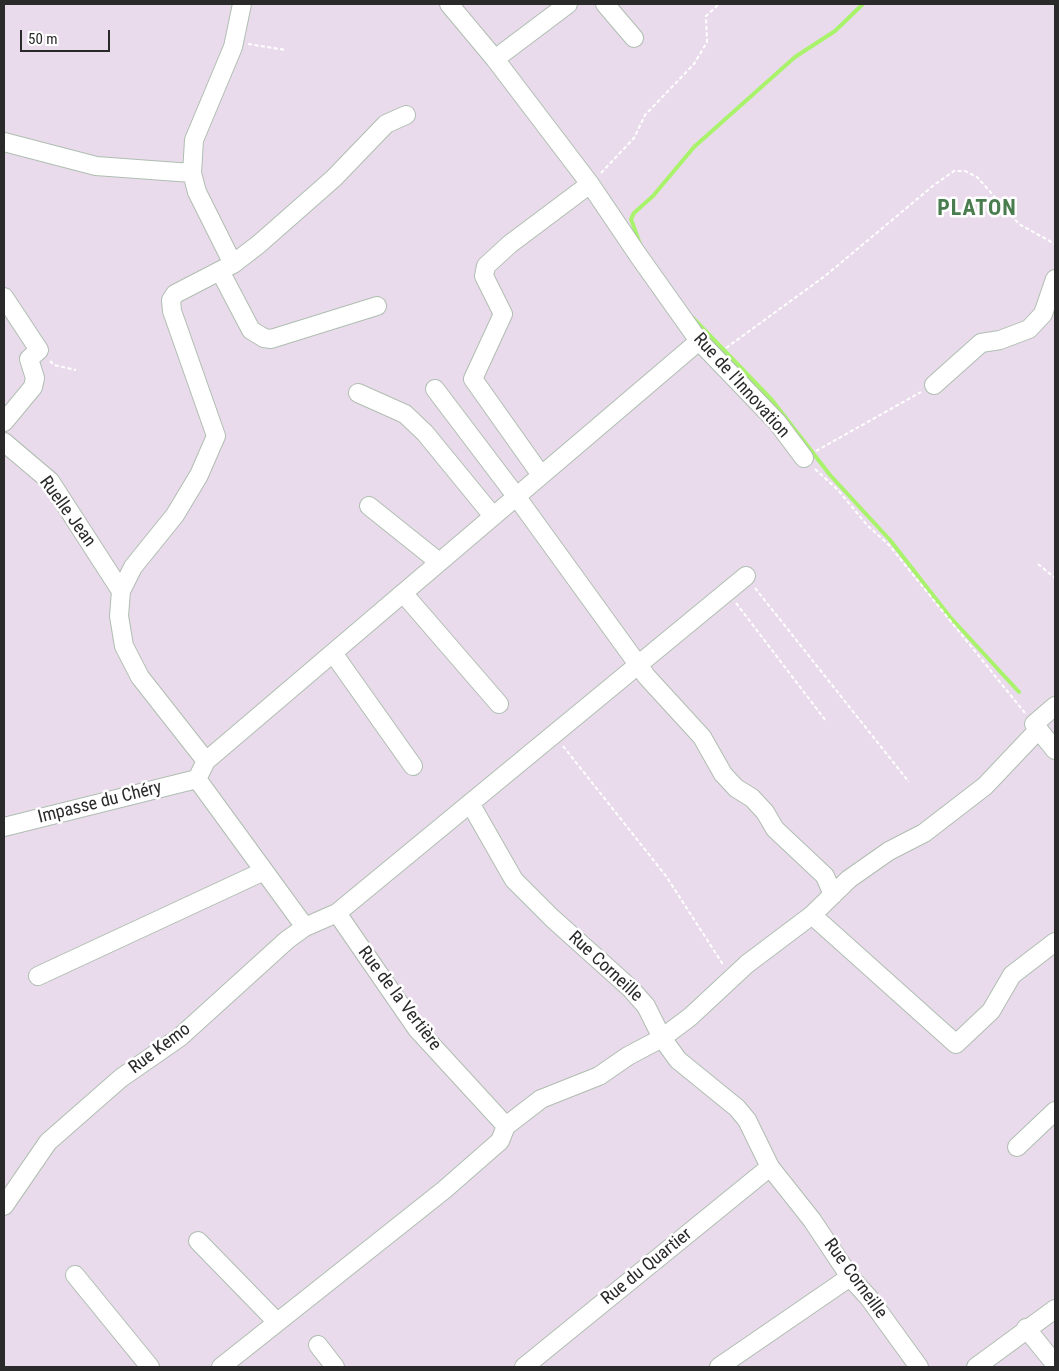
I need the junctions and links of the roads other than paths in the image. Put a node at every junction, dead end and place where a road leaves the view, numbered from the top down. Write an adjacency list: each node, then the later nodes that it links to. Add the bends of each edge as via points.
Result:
1 (242, 4): 9 (street, via 234,42 194,140)
2 (449, 4): 6 (street, Rue de l'Innovation)
3 (568, 4): 6 (street)
4 (605, 4): 5 (street)
5 (634, 38)
6 (495, 59): 10 (street, Rue de l'Innovation)
7 (406, 115): 11 (street, via 386,124 334,178)
8 (4, 142): 9 (street, via 96,166)
9 (192, 173): 11 (street)
10 (590, 184): 15 (street, Rue de l'Innovation); 22 (street, via 510,244 486,266 484,276 503,314 473,379)
11 (226, 267): 14 (street, via 251,330 264,338 271,339); 28 (street, via 175,294 171,300 172,311 216,436 215,444 200,476 175,515 134,567)
12 (1055, 279): 16 (street, via 1043,314 1030,329 981,344)
13 (4, 297): 19 (street, via 40,350 29,359 35,378 30,394)
14 (377, 306)
15 (699, 341): 21 (street, Rue de l'Innovation, via 778,422); 22 (street)
16 (934, 385)
17 (435, 389): 23 (street)
18 (358, 393): 25 (street, via 399,411 425,433)
19 (4, 422)
20 (4, 442): 28 (street, Ruelle Jean, via 50,481)
21 (804, 458)
22 (541, 475): 23 (street)
23 (516, 496): 25 (street); 31 (street)
24 (369, 506): 26 (street)
25 (493, 516): 26 (street)
26 (439, 562): 29 (street)
27 (746, 576): 31 (street, Rue Kemo)
28 (121, 591): 36 (street, via 119,616 124,646 140,678)
29 (403, 593): 30 (street); 32 (street)
30 (333, 653): 36 (street); 37 (street)
31 (638, 664): 39 (street, Rue Kemo); 42 (street, via 661,695 702,737 723,774 752,798 775,828 825,876)
32 (499, 704)
33 (1055, 706): 34 (street)
34 (1036, 727): 35 (street); 42 (street, via 1019,753 978,792 924,833 857,873)
35 (1055, 750)
36 (206, 761): 38 (street)
37 (413, 766)
38 (197, 779): 40 (street, Impasse du Chéry); 41 (street)
39 (470, 803): 43 (street, Rue Kemo); 48 (street, Rue Corneille, via 514,880 630,988 646,1006)
40 (4, 827)
41 (264, 871): 45 (street); 47 (street)
42 (833, 895): 44 (street)
43 (337, 913): 45 (street, Rue Kemo); 50 (street, Rue de la Vertière, via 417,1029)
44 (812, 915): 46 (street, via 954,1044 959,1043 991,1011 1012,975); 48 (street, via 746,964 690,1017)
45 (306, 927): 53 (street, Rue Kemo, via 287,940 180,1036 121,1078 48,1142)
46 (1055, 942)
47 (38, 976)
48 (662, 1038): 50 (street, via 599,1076 541,1099); 52 (street, Rue Corneille, via 678,1060 747,1120)
49 (1055, 1111): 51 (street)
50 (506, 1126): 58 (street, via 500,1140 450,1185)
51 (1017, 1147)
52 (770, 1167): 56 (street, Rue Corneille, via 812,1220); 65 (street, Rue du Quartier)
53 (4, 1206)
54 (198, 1241): 58 (street)
55 (75, 1275): 62 (street)
56 (850, 1278): 66 (street); 67 (street, Rue Corneille, via 869,1298)
57 (1055, 1310): 59 (street)
58 (276, 1321): 63 (street)
59 (1026, 1328): 61 (street); 68 (street)
60 (318, 1345): 64 (street)
61 (1055, 1364)
62 (150, 1367)
63 (221, 1367)
64 (335, 1367)
65 (524, 1367)
66 (719, 1367)
67 (920, 1367)
68 (976, 1367)

